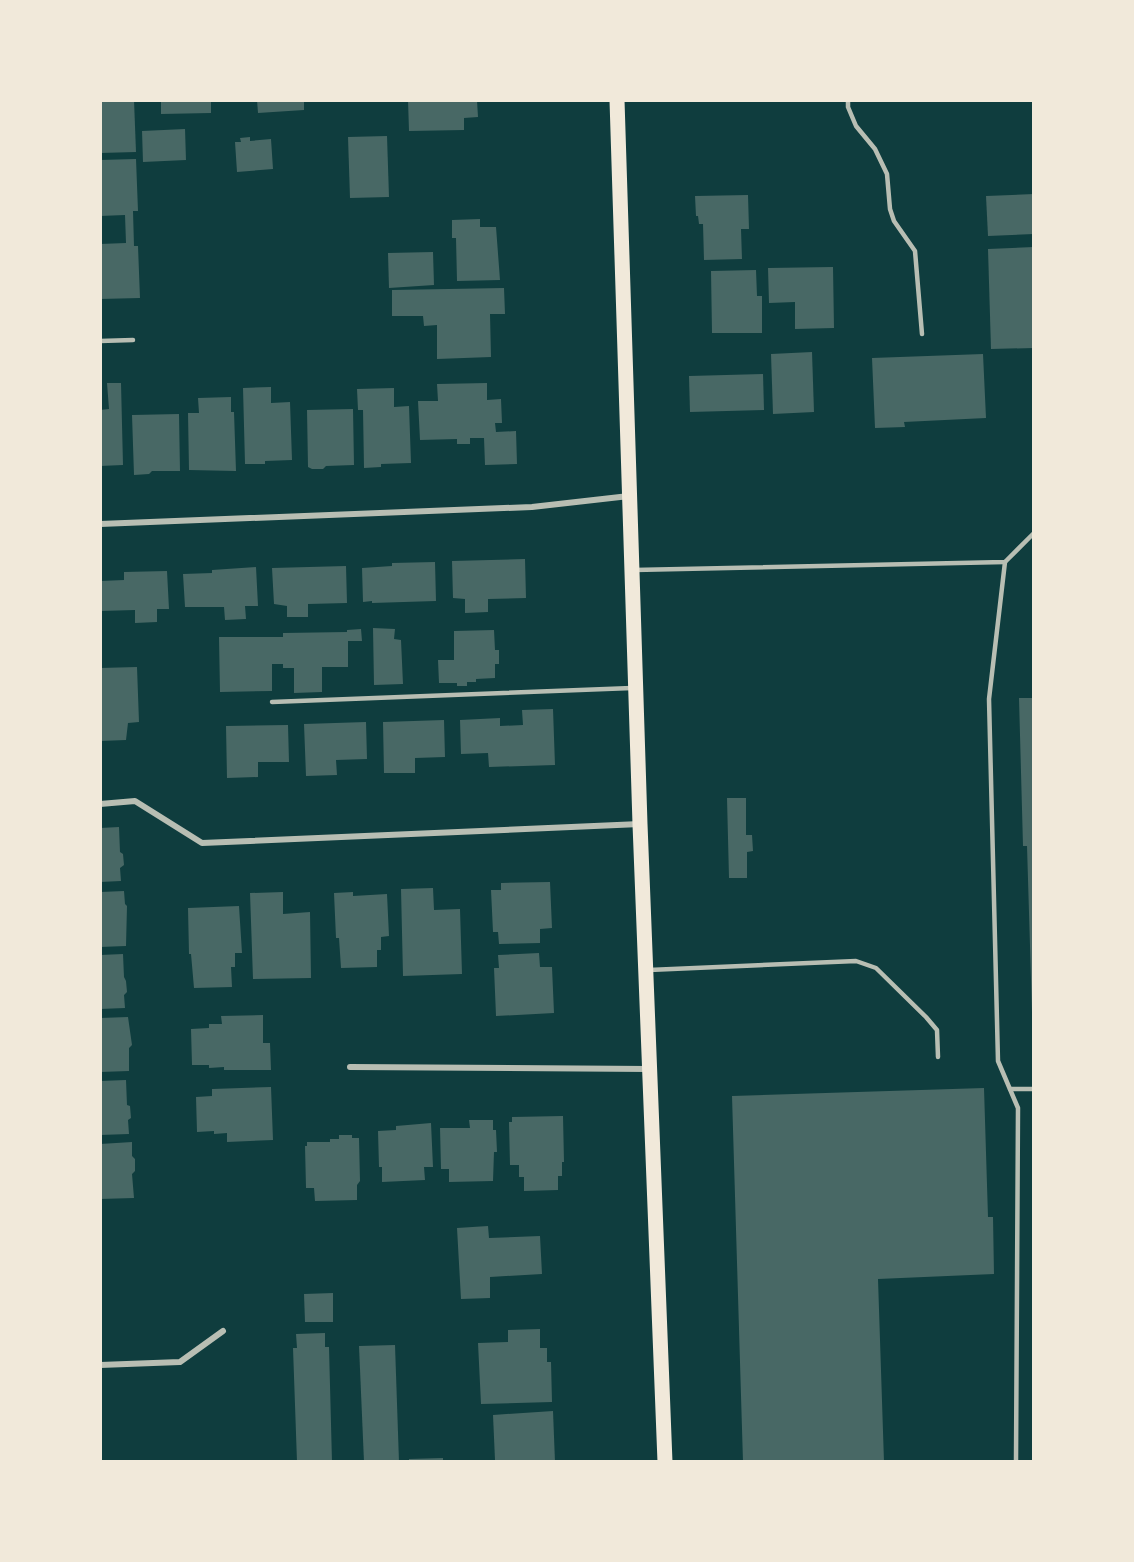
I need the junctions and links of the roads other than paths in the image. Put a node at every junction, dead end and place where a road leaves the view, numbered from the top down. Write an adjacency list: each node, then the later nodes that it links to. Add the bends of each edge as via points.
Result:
1 (617, 100): 6 (main road)
2 (848, 100): 3 (lane, via 856,126 875,149 887,174 894,221 915,251)
3 (922, 334)
4 (133, 340): 5 (lane)
5 (100, 341)
6 (630, 496): 7 (street, via 532,507); 10 (main road)
7 (100, 524)
8 (1034, 534): 9 (lane)
9 (1005, 562): 10 (lane); 19 (lane, via 989,699 998,1061)
10 (632, 570): 11 (main road)
11 (636, 688): 12 (lane); 14 (main road)
12 (272, 702)
13 (100, 804): 14 (street, via 135,801 202,843)
14 (640, 824): 15 (main road)
15 (646, 971): 16 (lane, via 856,961 876,968 927,1017 937,1030); 18 (main road)
16 (938, 1057)
17 (350, 1067): 18 (street)
18 (650, 1069): 23 (main road)
19 (1010, 1089): 20 (lane); 24 (lane, via 1018,1108)
20 (1034, 1089)
21 (223, 1331): 22 (street, via 180,1362)
22 (100, 1365)
23 (665, 1461)
24 (1016, 1461)

